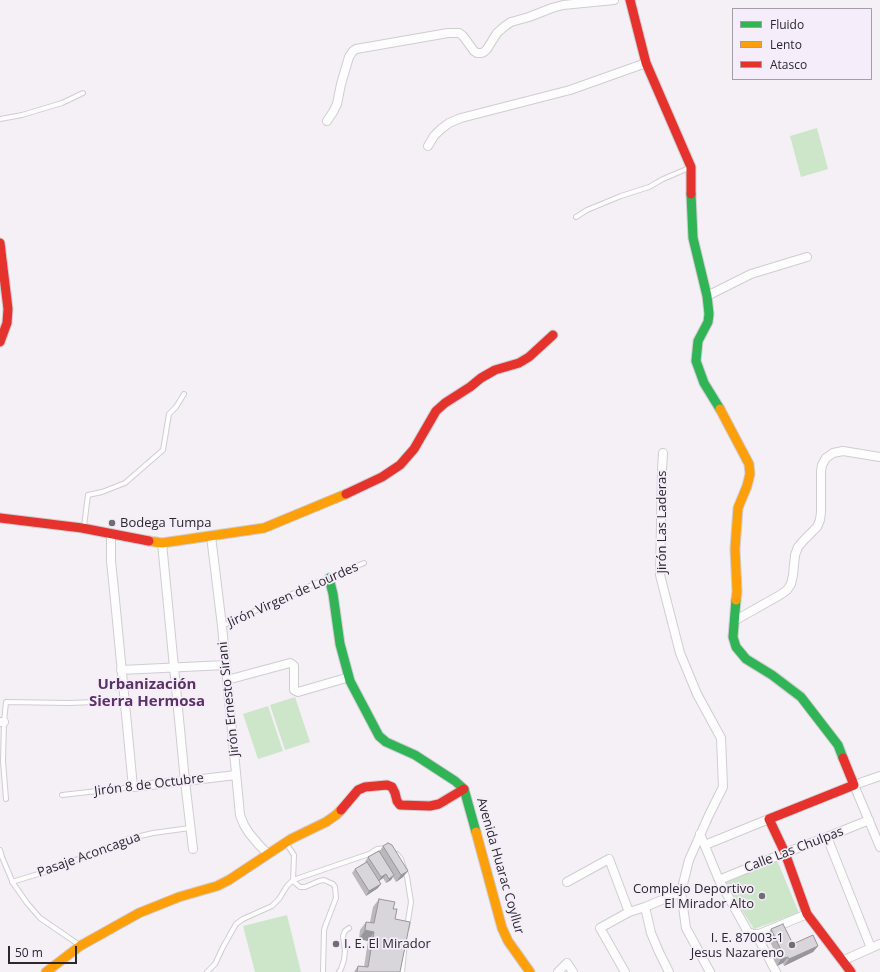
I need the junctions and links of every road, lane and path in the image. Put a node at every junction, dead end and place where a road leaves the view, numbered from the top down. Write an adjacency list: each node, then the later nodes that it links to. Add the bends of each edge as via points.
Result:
1 (614, 0): 6 (street, via 564,5 511,22 481,53 474,51 459,33 356,49 349,57 337,104)
2 (630, 0): 3 (main road)
3 (646, 63): 7 (street, via 570,90 461,118 441,129); 8 (main road)
4 (83, 94): 5 (lane, via 62,103)
5 (0, 119)
6 (327, 121)
7 (428, 146)
8 (691, 167): 9 (lane, via 649,187 587,210); 12 (main road, via 693,238)
9 (576, 217)
10 (0, 247): 13 (main road)
11 (807, 257): 12 (street, via 751,274)
12 (707, 296): 26 (main road, via 708,322 698,341 696,361 704,383 749,464 750,474 738,508)
13 (4, 309): 15 (main road, via 7,322)
14 (553, 335): 22 (main road, via 530,357 495,370 445,403 436,411 414,448 392,471 370,483 264,528)
15 (0, 342)
16 (184, 394): 20 (lane, via 169,414 163,450 125,483 88,495)
17 (663, 453): 46 (street, Jirón Las Laderas, via 660,575 680,653 697,694 721,738 723,787)
18 (880, 456): 26 (street, via 843,451 826,458 821,471 820,520 817,527 798,547 791,584 780,595)
19 (0, 518): 20 (main road)
20 (84, 528): 21 (main road)
21 (111, 534): 23 (main road); 30 (street)
22 (211, 536): 23 (main road); 27 (street, Jirón Ernesto Sirani)
23 (162, 543): 29 (street)
24 (364, 563): 25 (lane, Jirón Virgen de Lourdes)
25 (329, 578): 27 (lane, Jirón Virgen de Lourdes); 32 (main road, Avenida Huarac Coyllur, via 340,644)
26 (734, 620): 38 (main road, via 736,646 746,659 801,697 838,745)
27 (222, 626): 28 (street, Jirón Ernesto Sirani)
28 (226, 665): 29 (street); 31 (street, Jirón Ernesto Sirani)
29 (174, 668): 30 (street); 37 (street)
30 (121, 670): 33 (street)
31 (227, 680): 32 (street, via 290,662 294,666 294,690 298,692 346,678); 35 (street, Jirón Ernesto Sirani)
32 (350, 681): 40 (main road, Avenida Huarac Coyllur, via 379,736 386,742 415,755)
33 (124, 701): 34 (lane, via 6,702); 39 (street)
34 (2, 722): 42 (lane)
35 (236, 775): 37 (street, Jirón 8 de Octubre); 54 (street, Jirón Ernesto Sirani, via 240,815 244,825)
36 (877, 777): 38 (street)
37 (185, 781): 39 (street, Jirón 8 de Octubre); 45 (street)
38 (854, 785): 43 (main road); 44 (street)
39 (133, 787): 41 (lane, Jirón 8 de Octubre)
40 (464, 789): 48 (main road, via 439,804 430,806 400,805 396,801 392,787 387,785 365,787 358,790 336,815 326,822); 76 (main road, Avenida Huarac Coyllur, via 502,928)
41 (62, 795)
42 (6, 800)
43 (769, 819): 49 (street); 53 (main road)
44 (869, 820): 47 (street, Calle Las Chulpas); 50 (street)
45 (190, 828): 51 (street); 57 (lane, Pasaje Aconcagua, via 128,839 51,870)
46 (700, 834): 49 (street); 59 (street, Jirón Las Laderas, via 689,860)
47 (827, 837): 53 (street, Calle Las Chulpas); 69 (street)
48 (286, 842): 54 (main road); 56 (lane, via 294,855)
49 (705, 845): 55 (street)
50 (880, 847)
51 (193, 849)
52 (0, 852): 57 (lane)
53 (785, 853): 55 (street, Calle Las Chulpas); 62 (main road)
54 (268, 854): 68 (main road, via 217,886 179,897 139,913)
55 (719, 880): 65 (street, via 748,932)
56 (293, 881): 64 (lane, via 377,849 393,850 401,859 407,877 411,902); 72 (lane, via 286,886 272,906 236,924 215,964); 73 (lane, via 300,887 305,887 324,880 336,887 336,898 324,930)
57 (12, 882): 68 (lane, via 40,918)
58 (567, 882): 61 (street, via 609,859)
59 (681, 892): 60 (street); 81 (street, Jirón Las Laderas, via 686,928)
60 (645, 907): 61 (street); 80 (street, via 658,952)
61 (629, 912): 79 (street, via 600,928)
62 (807, 914): 65 (street); 70 (main road)
63 (349, 928): 74 (lane, via 343,936 344,960)
64 (407, 933)
65 (756, 934): 82 (street)
66 (406, 941): 75 (lane)
67 (880, 944): 69 (street)
68 (80, 946): 71 (main road)
69 (871, 948): 70 (street)
70 (842, 961): 83 (main road)
71 (46, 972)
72 (208, 972)
73 (323, 972)
74 (339, 972)
75 (402, 972)
76 (530, 972)
77 (558, 972): 78 (street, via 567,963)
78 (572, 972)
79 (625, 972)
80 (669, 972)
81 (710, 972)
82 (776, 972)
83 (851, 972)

